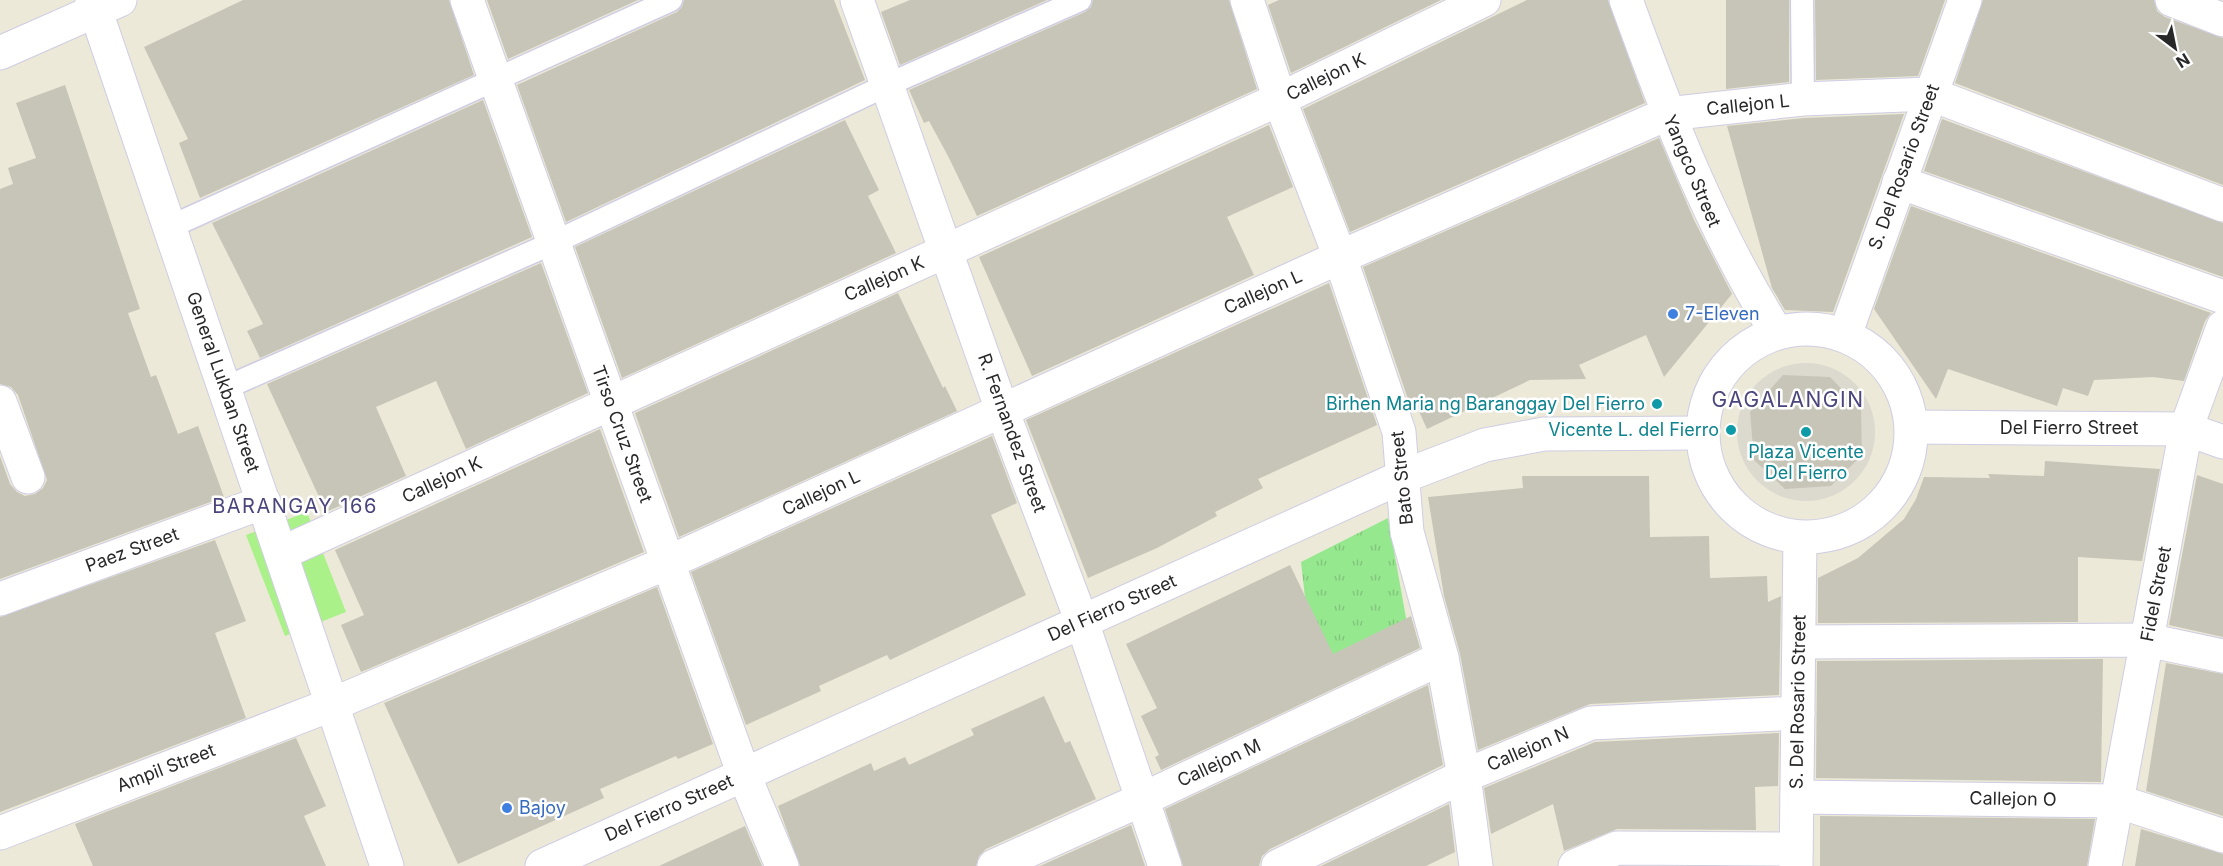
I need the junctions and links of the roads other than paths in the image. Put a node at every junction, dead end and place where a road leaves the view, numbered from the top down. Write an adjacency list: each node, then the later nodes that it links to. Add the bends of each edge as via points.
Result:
1 (467, 0): 14 (street, Tirso Cruz Street)
2 (671, 0): 14 (lane)
3 (857, 0): 15 (street, R. Fernandez Street)
4 (1080, 0): 15 (lane)
5 (1247, 0): 17 (street, Bato Street)
6 (1484, 0): 17 (street, Callejon K)
7 (1626, 0): 19 (street, Yangco Street)
8 (1802, 0): 18 (lane)
9 (1965, 0): 16 (street, S. Del Rosario Street)
10 (2172, 0): 12 (street)
11 (103, 4): 13 (street); 22 (street, General Lukban Street)
12 (2223, 20)
13 (0, 53)
14 (494, 80): 22 (lane); 23 (street, Tirso Cruz Street)
15 (887, 85): 23 (lane); 24 (street, R. Fernandez Street)
16 (1930, 94): 18 (street, Callejon L); 20 (street, S. Del Rosario Street); 21 (street, Callejon L)
17 (1280, 99): 24 (street, Callejon K); 25 (street, Bato Street)
18 (1803, 99): 19 (street, Callejon L)
19 (1667, 114): 25 (street, Callejon L); 28 (street, Yangco Street, via 1719,234)
20 (1899, 182): 26 (street); 29 (street, S. Del Rosario Street)
21 (2223, 205)
22 (170, 227): 30 (street, General Lukban Street)
23 (555, 242): 30 (lane); 32 (street, Tirso Cruz Street)
24 (948, 250): 32 (street, Callejon K); 33 (street, R. Fernandez Street)
25 (1340, 257): 33 (street, Callejon L); 38 (street, Bato Street, via 1399,432)
26 (2223, 297)
27 (2223, 327): 35 (street, Fidel Street)
28 (1777, 333): 29 (street, via 1811,329); 36 (street, via 1747,348 1723,371 1708,400)
29 (1845, 335): 34 (street, via 1871,350 1893,371 1907,398)
30 (225, 388): 40 (street, General Lukban Street)
31 (0, 402): 39 (street)
32 (610, 403): 42 (street, Callejon K); 43 (street, Tirso Cruz Street)
33 (1002, 410): 43 (street, Callejon L); 45 (street, R. Fernandez Street)
34 (1912, 427): 35 (street, Del Fierro Street); 41 (street, via 1908,462 1893,494 1867,519 1836,534)
35 (2186, 429): 37 (street, Del Fierro Street); 46 (street, Fidel Street)
36 (1702, 434): 38 (street, Del Fierro Street, via 1544,434 1485,445); 41 (street, via 1710,471 1731,505 1762,528)
37 (2223, 442)
38 (1404, 476): 45 (street, Del Fierro Street); 49 (street, Bato Street, via 1407,532)
39 (28, 477)
40 (264, 502): 42 (street, General Lukban Street); 44 (street, Paez Street)
41 (1800, 538): 47 (street, S. Del Rosario Street)
42 (282, 553): 50 (street, General Lukban Street)
43 (669, 562): 50 (street, Callejon L); 52 (street, Tirso Cruz Street)
44 (0, 599)
45 (1082, 622): 52 (street, Del Fierro Street); 55 (street, R. Fernandez Street)
46 (2147, 640): 47 (street); 48 (street); 56 (street, Fidel Street)
47 (1799, 642): 51 (street, S. Del Rosario Street)
48 (2223, 656)
49 (1442, 658): 53 (street, Bato Street); 55 (street, Callejon M)
50 (333, 704): 57 (street, Ampil Street); 60 (street, General Lukban Street)
51 (1798, 713): 53 (street, Callejon N, via 1591,723); 54 (street, S. Del Rosario Street)
52 (744, 775): 61 (street, Del Fierro Street); 62 (street, Tirso Cruz Street)
53 (1464, 776): 65 (street, Callejon N); 66 (street, Bato Street)
54 (1797, 797): 56 (street, Callejon O); 59 (street, S. Del Rosario Street)
55 (1143, 799): 63 (street, Callejon M); 64 (street, R. Fernandez Street)
56 (2117, 801): 58 (street, Callejon O); 68 (street, Fidel Street)
57 (0, 833)
58 (2223, 836)
59 (1796, 858): 67 (street, via 1617,848)
60 (387, 866)
61 (542, 866)
62 (782, 866)
63 (994, 866)
64 (1165, 866)
65 (1278, 866)
66 (1476, 866)
67 (1575, 866)
68 (2105, 866)

